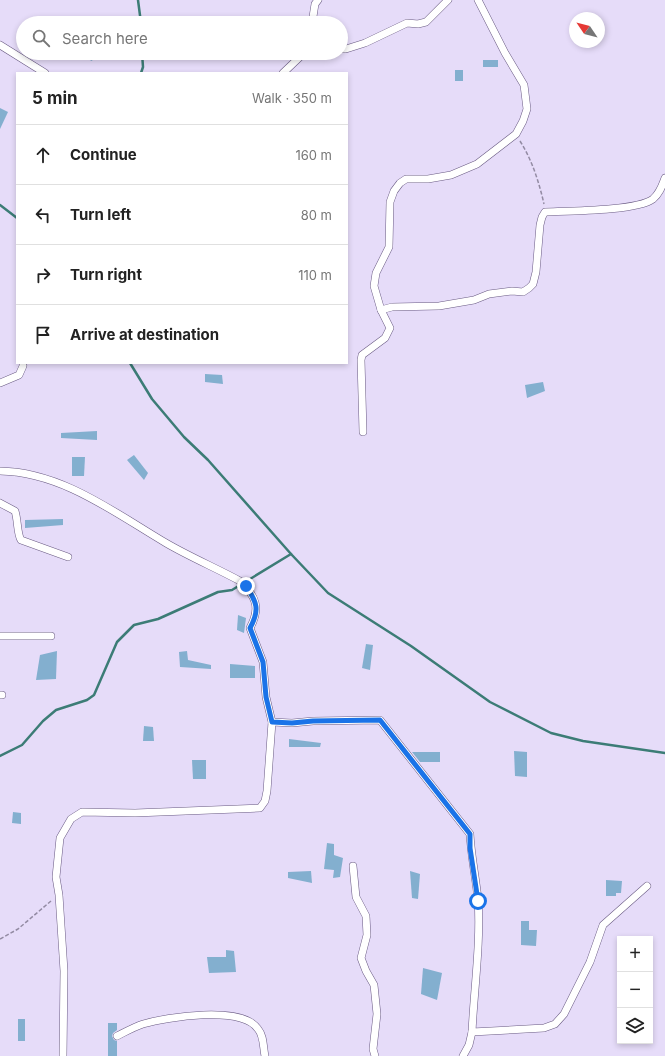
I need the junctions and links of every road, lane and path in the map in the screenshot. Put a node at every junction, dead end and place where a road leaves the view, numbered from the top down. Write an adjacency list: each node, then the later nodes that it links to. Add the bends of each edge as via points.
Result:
1 (318, 0): 4 (street)
2 (448, 0): 6 (street, via 426,22 407,23)
3 (478, 0): 12 (street, via 524,85 527,109 524,121)
4 (313, 16)
5 (0, 45): 7 (street)
6 (348, 48)
7 (16, 55)
8 (24, 60): 10 (street)
9 (297, 60): 11 (street)
10 (43, 72)
11 (284, 72)
12 (516, 134): 14 (path, via 537,178); 15 (street, via 477,164 451,176 406,179 400,183 390,202 389,246 376,273 374,286)
13 (665, 178): 14 (street, via 659,193 639,205)
14 (545, 212): 15 (street, via 540,225 533,284 523,292 489,294 474,300 439,306 392,307)
15 (381, 310): 18 (street, via 390,328 385,338 362,355 361,360)
16 (23, 366): 17 (street, via 19,374)
17 (0, 383)
18 (363, 432)
19 (0, 471): 24 (street, via 13,471 70,487 181,552 246,586 256,605 256,617 250,628 263,662 266,697)
20 (0, 503): 21 (street, via 16,511 18,536 21,540)
21 (68, 558)
22 (0, 636): 23 (street)
23 (50, 636)
24 (272, 722): 27 (street, via 267,791 260,808 135,813 82,812 71,819 60,838 56,876); 29 (street, via 380,720 470,834 478,901)
25 (353, 866): 33 (street, via 356,897 366,916 367,935 361,958 374,985 378,1014)
26 (647, 886): 29 (street, via 603,925 585,974 564,1014 554,1024 544,1028)
27 (59, 895): 28 (path, via 18,929); 31 (street, via 64,971)
28 (0, 939)
29 (472, 1032): 34 (street)
30 (117, 1036): 32 (street, via 144,1024 170,1019 205,1015 238,1017 249,1021 258,1029 262,1036)
31 (63, 1056)
32 (265, 1056)
33 (375, 1056)
34 (463, 1056)

